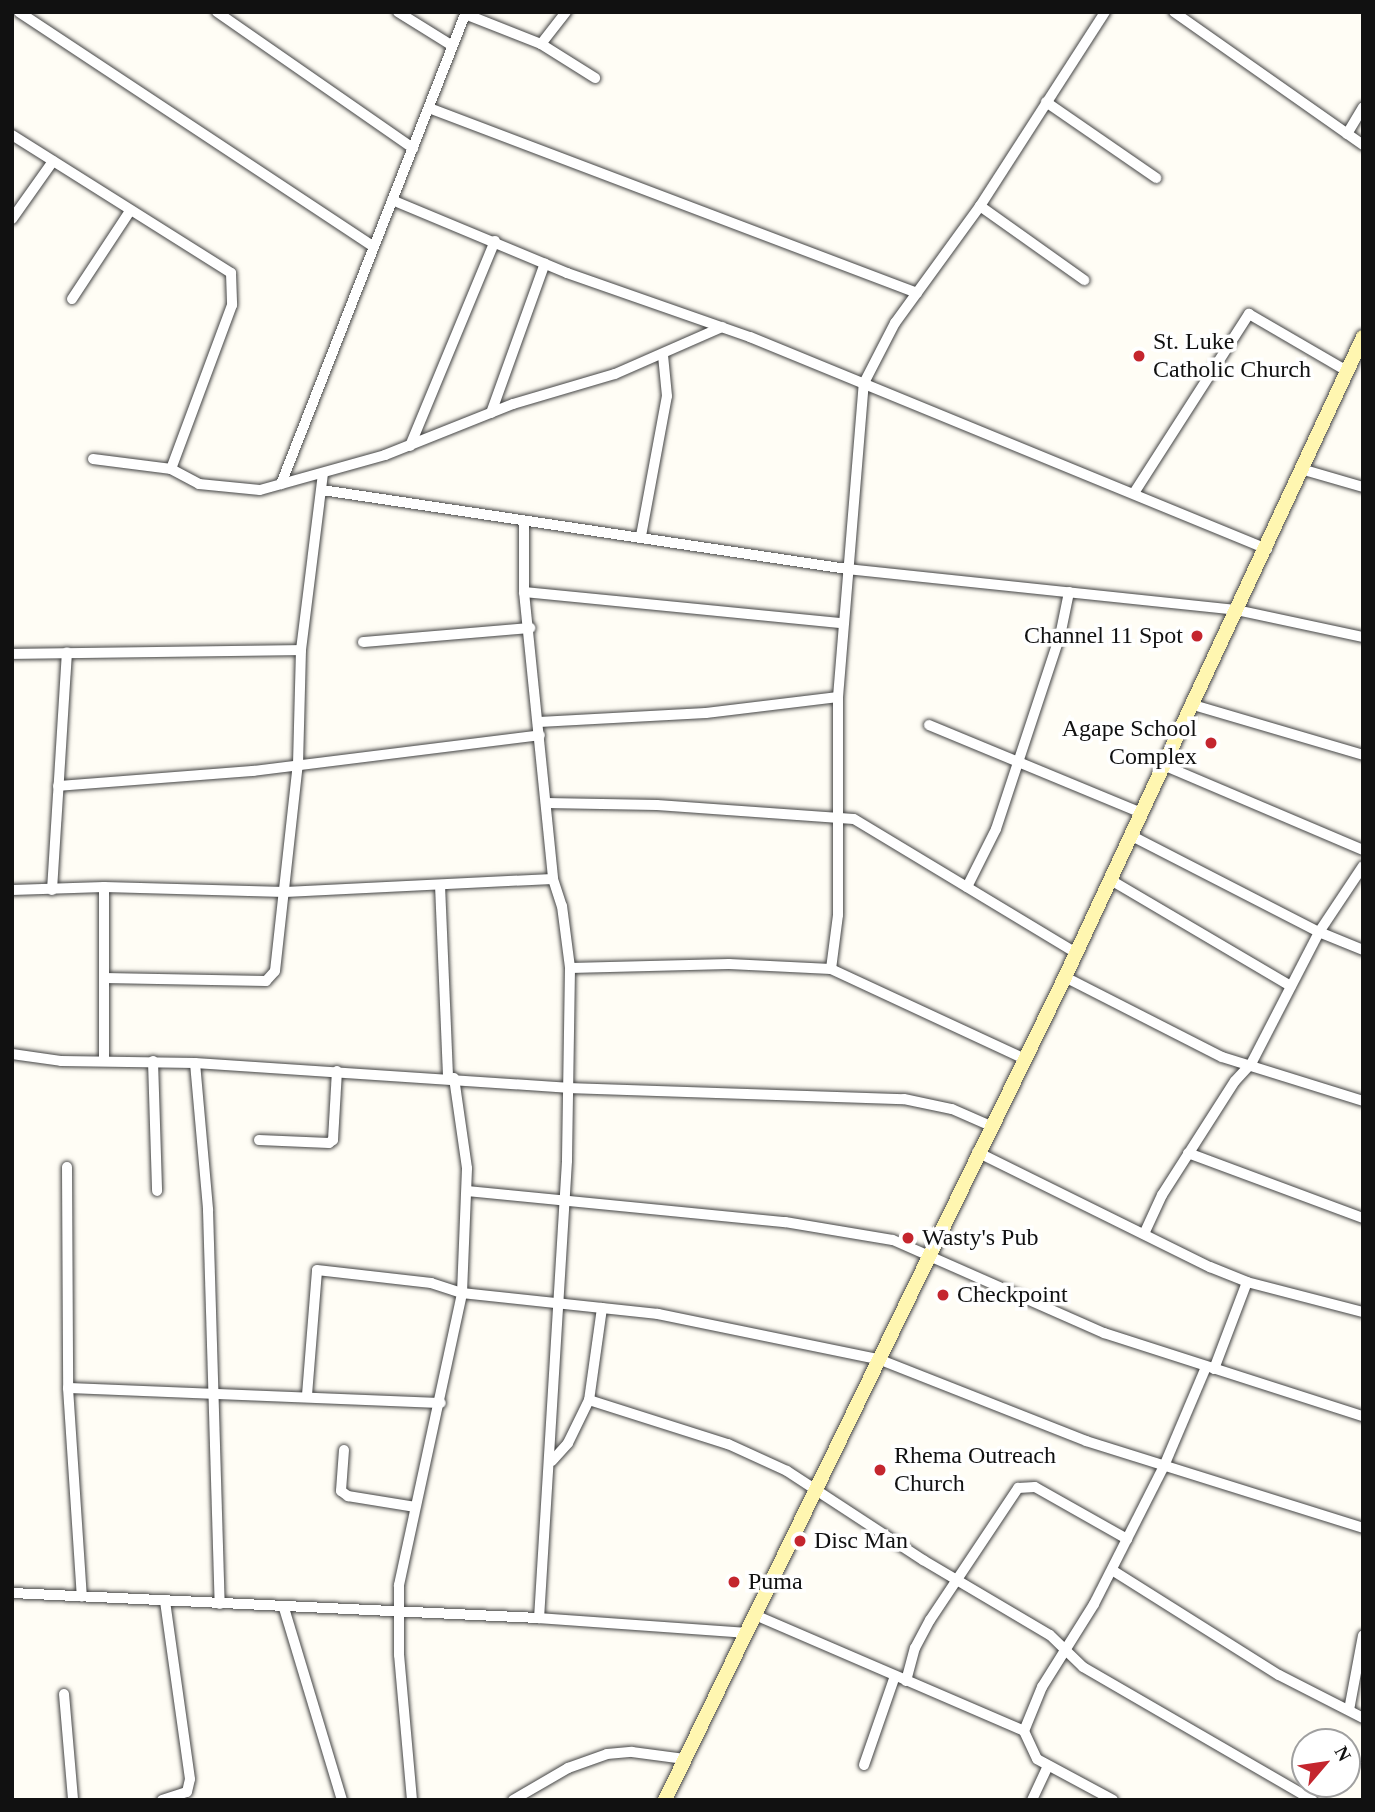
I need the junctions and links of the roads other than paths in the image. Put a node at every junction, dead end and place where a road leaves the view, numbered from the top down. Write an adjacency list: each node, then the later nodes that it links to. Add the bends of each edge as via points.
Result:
1 (19, 12): 25 (street)
2 (217, 12): 17 (street)
3 (398, 12): 9 (street)
4 (566, 12): 8 (street)
5 (1105, 12): 11 (street)
6 (1174, 12): 14 (street)
7 (466, 13): 8 (street); 9 (street)
8 (541, 44): 10 (street)
9 (451, 45): 13 (street)
10 (595, 78)
11 (1046, 102): 19 (street); 21 (street)
12 (1363, 107): 14 (street)
13 (429, 108): 17 (street); 28 (street)
14 (1347, 134): 16 (street)
15 (12, 135): 18 (street)
16 (1363, 145)
17 (413, 148): 20 (street)
18 (53, 161): 22 (street); 23 (street)
19 (1156, 178)
20 (392, 200): 24 (street); 25 (street)
21 (980, 206): 27 (street); 28 (street)
22 (131, 211): 29 (street); 38 (street, via 226,268 233,280 232,305)
23 (12, 219)
24 (495, 241): 26 (street); 36 (street)
25 (373, 246): 41 (street)
26 (545, 263): 30 (street); 35 (street)
27 (1084, 280)
28 (917, 293): 34 (street, via 884,341)
29 (72, 299)
30 (722, 327): 32 (street); 34 (street)
31 (1361, 346): 33 (main road)
32 (663, 355): 35 (street); 46 (street, via 667,396)
33 (1347, 370): 39 (main road); 44 (street, via 1249,314)
34 (864, 383): 44 (street); 48 (street)
35 (491, 413): 36 (street)
36 (410, 446): 40 (street)
37 (93, 459): 38 (street)
38 (171, 469): 41 (street, via 199,484 229,489 260,490)
39 (1301, 469): 42 (street); 47 (main road)
40 (323, 474): 41 (street); 43 (street)
41 (281, 484)
42 (1363, 487)
43 (322, 490): 45 (street, via 458,507); 56 (street)
44 (1134, 493): 47 (street)
45 (524, 521): 46 (street); 49 (street)
46 (641, 536): 48 (street)
47 (1266, 549): 51 (main road)
48 (847, 569): 50 (street); 52 (street)
49 (524, 592): 52 (street); 53 (street)
50 (1069, 592): 51 (street); 65 (street, via 1060,636)
51 (1236, 610): 54 (street); 60 (main road)
52 (842, 624): 59 (street)
53 (530, 628): 55 (street); 61 (street)
54 (1363, 637)
55 (363, 642)
56 (301, 650): 57 (street); 66 (street)
57 (66, 652): 58 (street); 68 (street)
58 (12, 654)
59 (838, 697): 61 (street, via 706,713); 71 (street)
60 (1190, 704): 64 (street); 67 (main road)
61 (539, 722): 63 (street)
62 (929, 725): 65 (street)
63 (540, 735): 66 (street); 69 (street)
64 (1363, 755)
65 (1019, 759): 70 (street); 79 (street, via 996,829)
66 (298, 764): 68 (street); 82 (street)
67 (1163, 765): 70 (main road); 73 (street)
68 (58, 786): 81 (street)
69 (547, 803): 71 (street, via 657,805); 75 (street)
70 (1141, 813): 72 (main road)
71 (835, 819): 79 (street, via 854,819 870,826); 87 (street, via 838,915)
72 (1130, 835): 76 (main road); 83 (street)
73 (1363, 850)
74 (1363, 866): 83 (street)
75 (553, 879): 77 (street); 86 (street, via 562,906)
76 (1109, 880): 85 (main road); 90 (street)
77 (440, 885): 82 (street); 98 (street)
78 (104, 887): 81 (street); 82 (street); 89 (street)
79 (967, 887): 85 (street)
80 (12, 890): 81 (street)
81 (52, 890)
82 (285, 892): 89 (street, via 275,971 266,981)
83 (1319, 932): 84 (street); 90 (street)
84 (1363, 950)
85 (1076, 953): 88 (main road)
86 (569, 968): 87 (street, via 729,964); 99 (street)
87 (831, 969): 92 (street)
88 (1065, 977): 92 (main road); 96 (street, via 1222,1057)
89 (104, 978): 93 (street)
90 (1292, 986): 96 (street)
91 (12, 1054): 93 (street)
92 (1025, 1059): 101 (main road)
93 (104, 1060): 94 (street)
94 (153, 1061): 95 (street); 106 (street)
95 (195, 1063): 97 (street); 120 (street, via 208,1210)
96 (1251, 1064): 100 (street); 104 (street)
97 (337, 1071): 98 (street); 102 (street, via 334,1140)
98 (451, 1077): 99 (street); 107 (street)
99 (567, 1088): 101 (street, via 904,1099 952,1109); 108 (street)
100 (1363, 1101)
101 (990, 1126): 103 (main road)
102 (259, 1140)
103 (977, 1152): 110 (street); 111 (main road)
104 (1188, 1153): 109 (street); 110 (street)
105 (67, 1167): 119 (street)
106 (157, 1191)
107 (467, 1191): 108 (street); 113 (street)
108 (565, 1199): 111 (street, via 785,1222 892,1240); 114 (street)
109 (1363, 1218)
110 (1144, 1234): 112 (street)
111 (928, 1255): 117 (main road); 118 (street, via 1104,1333)
112 (1247, 1282): 116 (street); 118 (street)
113 (462, 1293): 114 (street); 121 (street, via 431,1283 317,1270); 123 (street)
114 (556, 1305): 115 (street); 126 (street)
115 (602, 1308): 117 (street, via 658,1314); 122 (street)
116 (1363, 1312)
117 (878, 1359): 127 (street, via 1086,1441); 128 (main road)
118 (1210, 1368): 124 (street); 127 (street)
119 (68, 1388): 120 (street); 135 (street)
120 (212, 1391): 121 (street); 137 (street)
121 (307, 1395): 123 (street)
122 (589, 1400): 126 (street, via 568,1443); 128 (street, via 728,1444 787,1471)
123 (442, 1403): 129 (street)
124 (1363, 1416)
125 (344, 1450): 129 (street, via 341,1491)
126 (551, 1461): 141 (street)
127 (1164, 1466): 130 (street); 131 (street)
128 (816, 1491): 133 (street); 140 (main road)
129 (415, 1507): 139 (street)
130 (1363, 1528)
131 (1127, 1539): 132 (street); 133 (street, via 1025,1486 1012,1495)
132 (1112, 1570): 144 (street); 148 (street, via 1279,1675)
133 (958, 1581): 144 (street); 146 (street, via 915,1648)
134 (12, 1594): 135 (street)
135 (82, 1597): 136 (street)
136 (165, 1601): 137 (street); 155 (street, via 190,1779 187,1792)
137 (220, 1604): 138 (street)
138 (284, 1608): 139 (street); 156 (street)
139 (397, 1611): 141 (street); 157 (street)
140 (755, 1615): 142 (main road); 145 (street)
141 (539, 1618): 142 (street)
142 (746, 1633): 151 (main road)
143 (1362, 1641): 148 (street)
144 (1065, 1646): 150 (street); 162 (street, via 1083,1667)
145 (895, 1676): 146 (street); 152 (street)
146 (906, 1681): 150 (street)
147 (64, 1694): 154 (street)
148 (1349, 1710): 149 (street)
149 (1363, 1718)
150 (1024, 1731): 153 (street, via 1037,1759)
151 (685, 1759): 158 (street, via 632,1752 607,1754 568,1768); 159 (main road)
152 (864, 1765)
153 (1048, 1765): 160 (street); 161 (street)
154 (74, 1800)
155 (162, 1800)
156 (342, 1800)
157 (412, 1800)
158 (513, 1800)
159 (665, 1800)
160 (1032, 1800)
161 (1113, 1800)
162 (1311, 1800)

